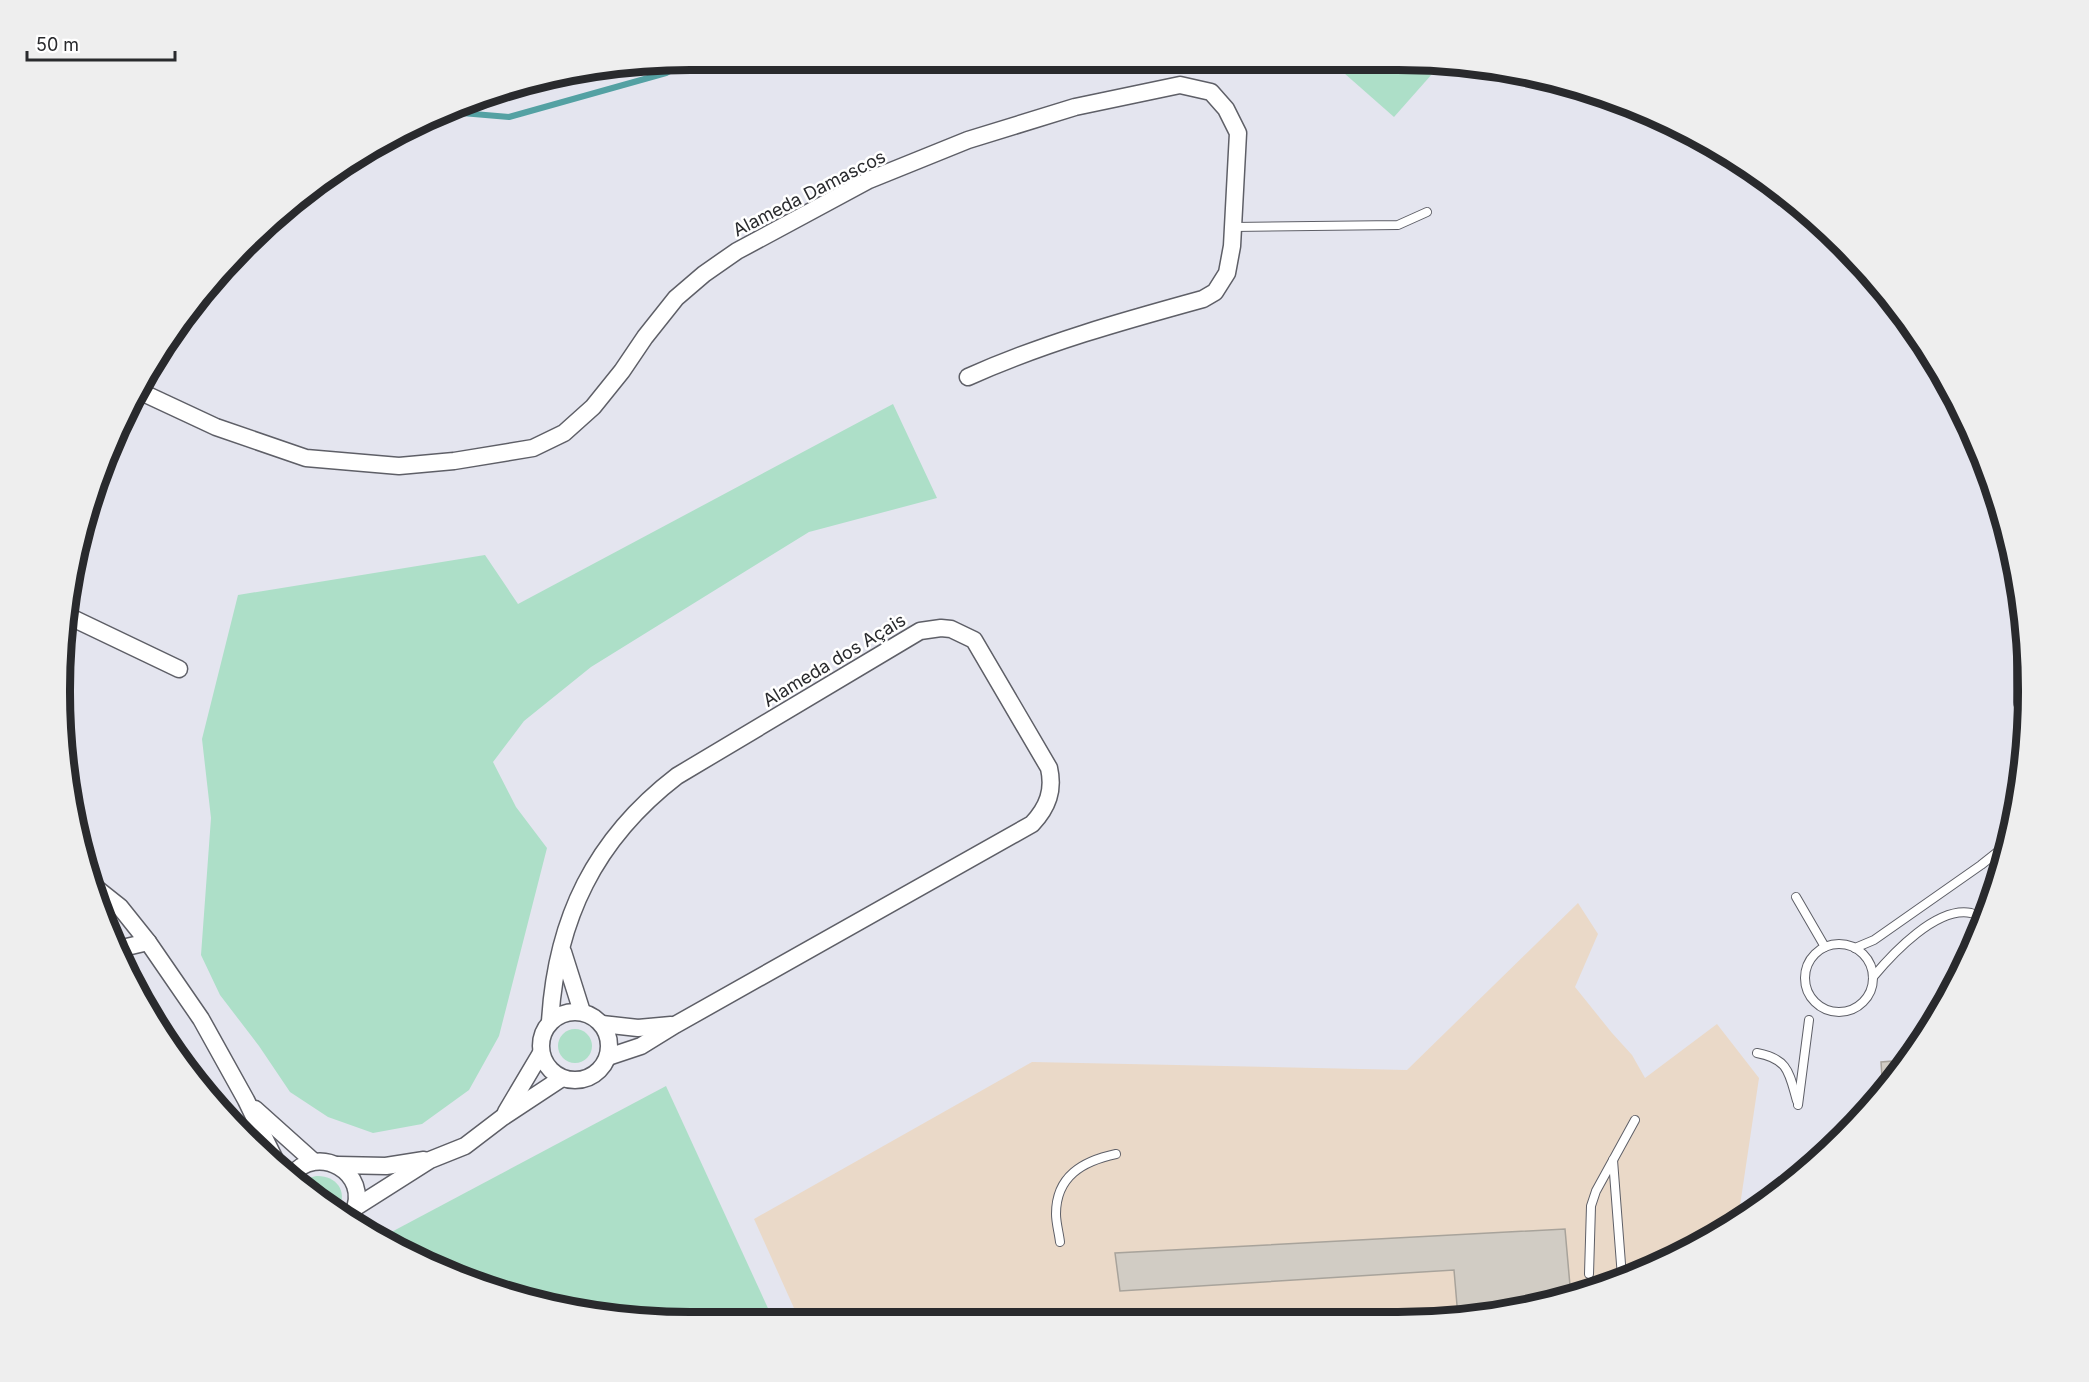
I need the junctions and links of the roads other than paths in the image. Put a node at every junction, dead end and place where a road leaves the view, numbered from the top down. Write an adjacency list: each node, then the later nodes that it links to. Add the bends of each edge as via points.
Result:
1 (1427, 212): 2 (lane, via 1398,225)
2 (1233, 227): 3 (street, Alameda Damascos, via 1227,273 1215,292 1203,299 1094,329); 4 (street, Alameda Damascos, via 1238,133 1226,109 1211,92 1180,85 1075,107 968,140 869,180 737,251 676,298 592,407 564,433 533,448 399,466 306,458 216,427)
3 (968, 377)
4 (146, 395)
5 (75, 619): 6 (street)
6 (179, 669)
7 (1997, 852): 15 (lane, via 1874,940)
8 (105, 896): 11 (street)
9 (1796, 897): 13 (lane)
10 (1976, 916): 16 (lane, via 1946,916 1904,944)
11 (148, 942): 12 (street); 26 (street, via 201,1019)
12 (126, 947)
13 (1825, 947): 15 (lane, via 1835,944); 16 (lane, via 1816,953 1806,970 1809,992 1822,1008 1847,1011 1858,1007 1872,988)
14 (562, 948): 17 (street); 19 (street, Alameda dos Açais); 21 (street, Alameda dos Açais, via 577,900 601,855 635,812 677,776 920,630 951,629 974,640 1049,768 1049,798 1040,816)
15 (1855, 948): 16 (lane, via 1865,955)
16 (1874, 977)
17 (582, 1012): 19 (street, via 570,1011); 20 (street)
18 (1809, 1020): 23 (lane, via 1798,1105 1788,1072 1779,1059)
19 (550, 1022): 22 (street, via 544,1031)
20 (602, 1024): 21 (street, via 638,1028); 24 (street, via 608,1034)
21 (675, 1025): 24 (street, Alameda dos Açais, via 641,1046)
22 (541, 1053): 25 (street, via 546,1064); 27 (street)
23 (1757, 1053)
24 (608, 1057): 25 (street, via 594,1075 584,1079)
25 (562, 1078): 27 (street)
26 (246, 1100): 29 (street); 33 (street)
27 (503, 1118): 32 (street, via 465,1146)
28 (1635, 1120): 31 (lane)
29 (268, 1145)
30 (1116, 1154): 37 (lane, via 1074,1170 1060,1190 1056,1214)
31 (1613, 1159): 38 (lane); 39 (lane, via 1591,1206)
32 (430, 1160): 34 (street, via 386,1166); 36 (street)
33 (313, 1161): 34 (street); 35 (street)
34 (338, 1165): 36 (street, via 354,1183)
35 (297, 1170)
36 (354, 1212)
37 (1060, 1242)
38 (1621, 1269)
39 (1589, 1274)

